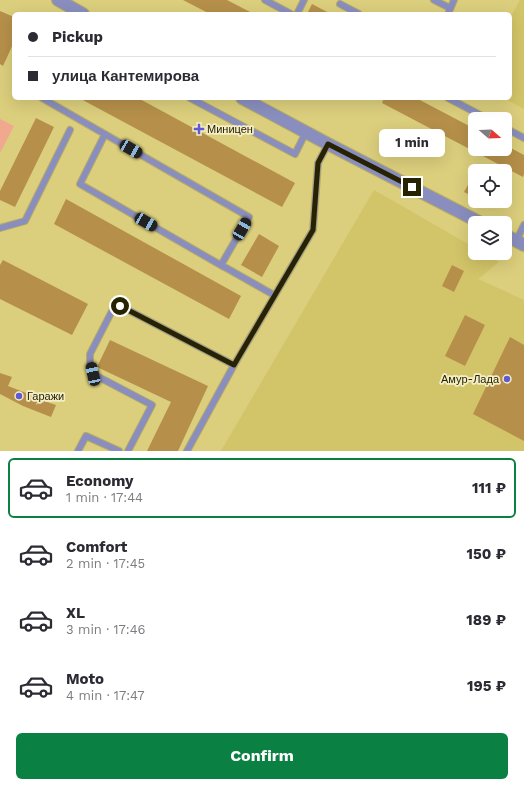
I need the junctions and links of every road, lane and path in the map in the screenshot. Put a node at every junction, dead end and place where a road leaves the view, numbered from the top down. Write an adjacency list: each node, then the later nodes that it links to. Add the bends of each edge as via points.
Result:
1 (58, 0): 8 (street)
2 (265, 0): 9 (lane)
3 (304, 0): 10 (lane)
4 (434, 0): 7 (lane)
5 (454, 0): 7 (lane)
6 (340, 4): 11 (lane)
7 (449, 11)
8 (79, 12)
9 (287, 12)
10 (298, 12)
11 (355, 12)
12 (46, 100): 20 (lane)
13 (194, 100): 18 (lane, via 295,154)
14 (246, 100): 18 (street)
15 (452, 100): 16 (lane)
16 (475, 112)
17 (70, 130): 25 (lane, via 25,221)
18 (306, 132): 22 (street)
19 (512, 132): 21 (lane)
20 (105, 134): 27 (lane, via 80,184); 27 (lane, via 249,217 221,265)
21 (524, 138)
22 (328, 144): 23 (street); 28 (lane, via 318,163 313,230)
23 (468, 216)
24 (524, 225): 26 (lane)
25 (0, 228)
26 (520, 243)
27 (226, 268): 28 (lane)
28 (274, 295): 29 (lane)
29 (234, 365): 32 (lane, via 120,306 113,309 90,354 93,374 152,405); 33 (lane)
30 (78, 451): 31 (lane, via 86,436)
31 (119, 451)
32 (128, 451)
33 (187, 451)

